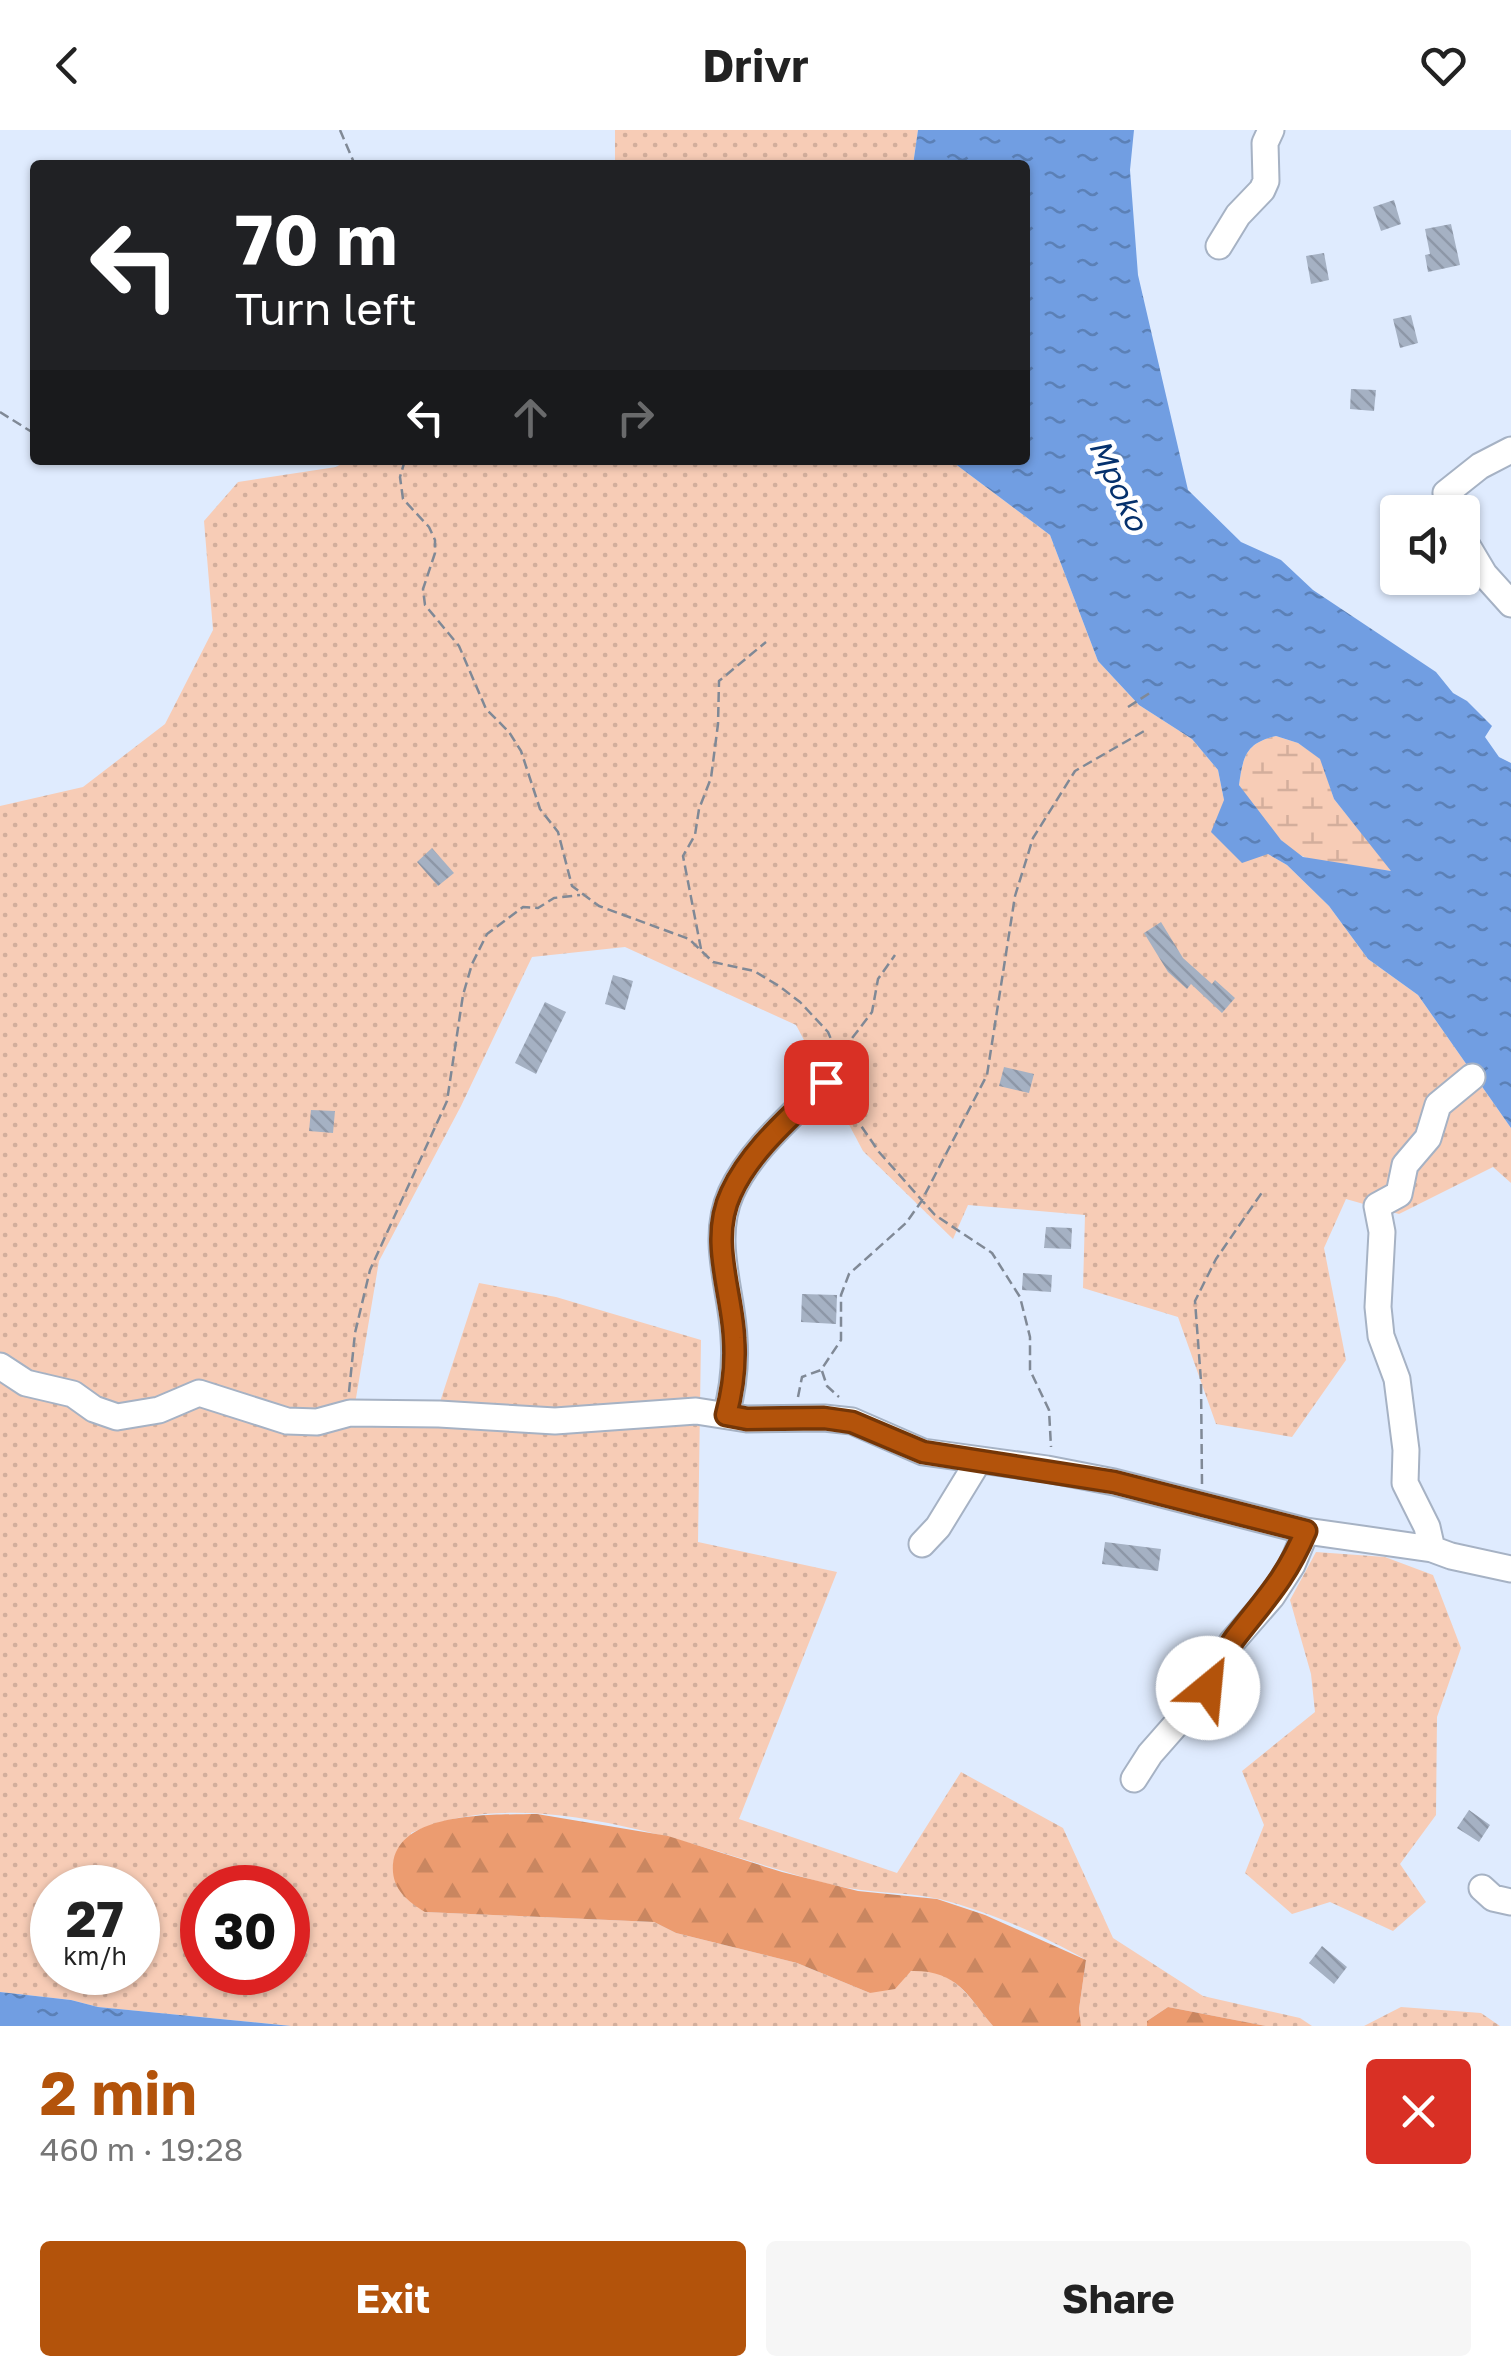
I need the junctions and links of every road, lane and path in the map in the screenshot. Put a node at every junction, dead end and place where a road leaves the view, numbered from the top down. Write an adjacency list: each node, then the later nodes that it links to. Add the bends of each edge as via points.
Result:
1 (340, 130): 3 (path)
2 (1271, 130): 4 (street, via 1262,190)
3 (353, 160)
4 (1219, 246)
5 (0, 412): 6 (path)
6 (30, 431)
7 (1511, 450): 9 (street)
8 (403, 465): 16 (path, via 403,499 435,540 422,589 425,604 459,646 486,709 521,750 540,809 558,832 565,868)
9 (1446, 495)
10 (1480, 567): 11 (street)
11 (1511, 604)
12 (766, 642): 17 (path, via 718,681 711,778 683,856)
13 (1153, 691): 14 (path)
14 (1128, 707)
15 (1146, 730): 23 (path, via 1076,771 1033,838 1015,896 987,1076)
16 (581, 895): 17 (path, via 690,939); 25 (path, via 522,907 487,934 472,964 447,1101 370,1270 356,1333)
17 (701, 950): 19 (path, via 714,962 754,971 800,1002)
18 (894, 954): 19 (path, via 878,979 872,1012)
19 (838, 1053): 21 (path); 23 (path, via 853,1114)
20 (1472, 1078): 33 (street, via 1438,1105 1428,1138 1405,1165 1398,1194 1377,1206 1381,1336 1397,1379 1405,1483)
21 (826, 1082): 26 (street, via 759,1150 730,1194 722,1262 734,1386)
22 (1263, 1191): 30 (path, via 1195,1302)
23 (921, 1202): 27 (path, via 848,1274 840,1295 841,1340 821,1370 802,1376); 29 (path, via 992,1253 1020,1297 1030,1370 1049,1410)
24 (0, 1366): 25 (street, via 26,1383 73,1394 118,1417 199,1393 287,1421)
25 (350, 1413): 26 (street, via 556,1420)
26 (726, 1415): 27 (street)
27 (800, 1419): 28 (street, via 852,1422 923,1452)
28 (979, 1460): 29 (street); 32 (street)
29 (1047, 1469): 30 (street)
30 (1202, 1505): 31 (street)
31 (1306, 1531): 33 (street); 35 (street, via 1272,1596)
32 (922, 1544)
33 (1432, 1549): 34 (street)
34 (1511, 1569)
35 (1134, 1779)
36 (1482, 1888): 37 (street)
37 (1511, 1902)

